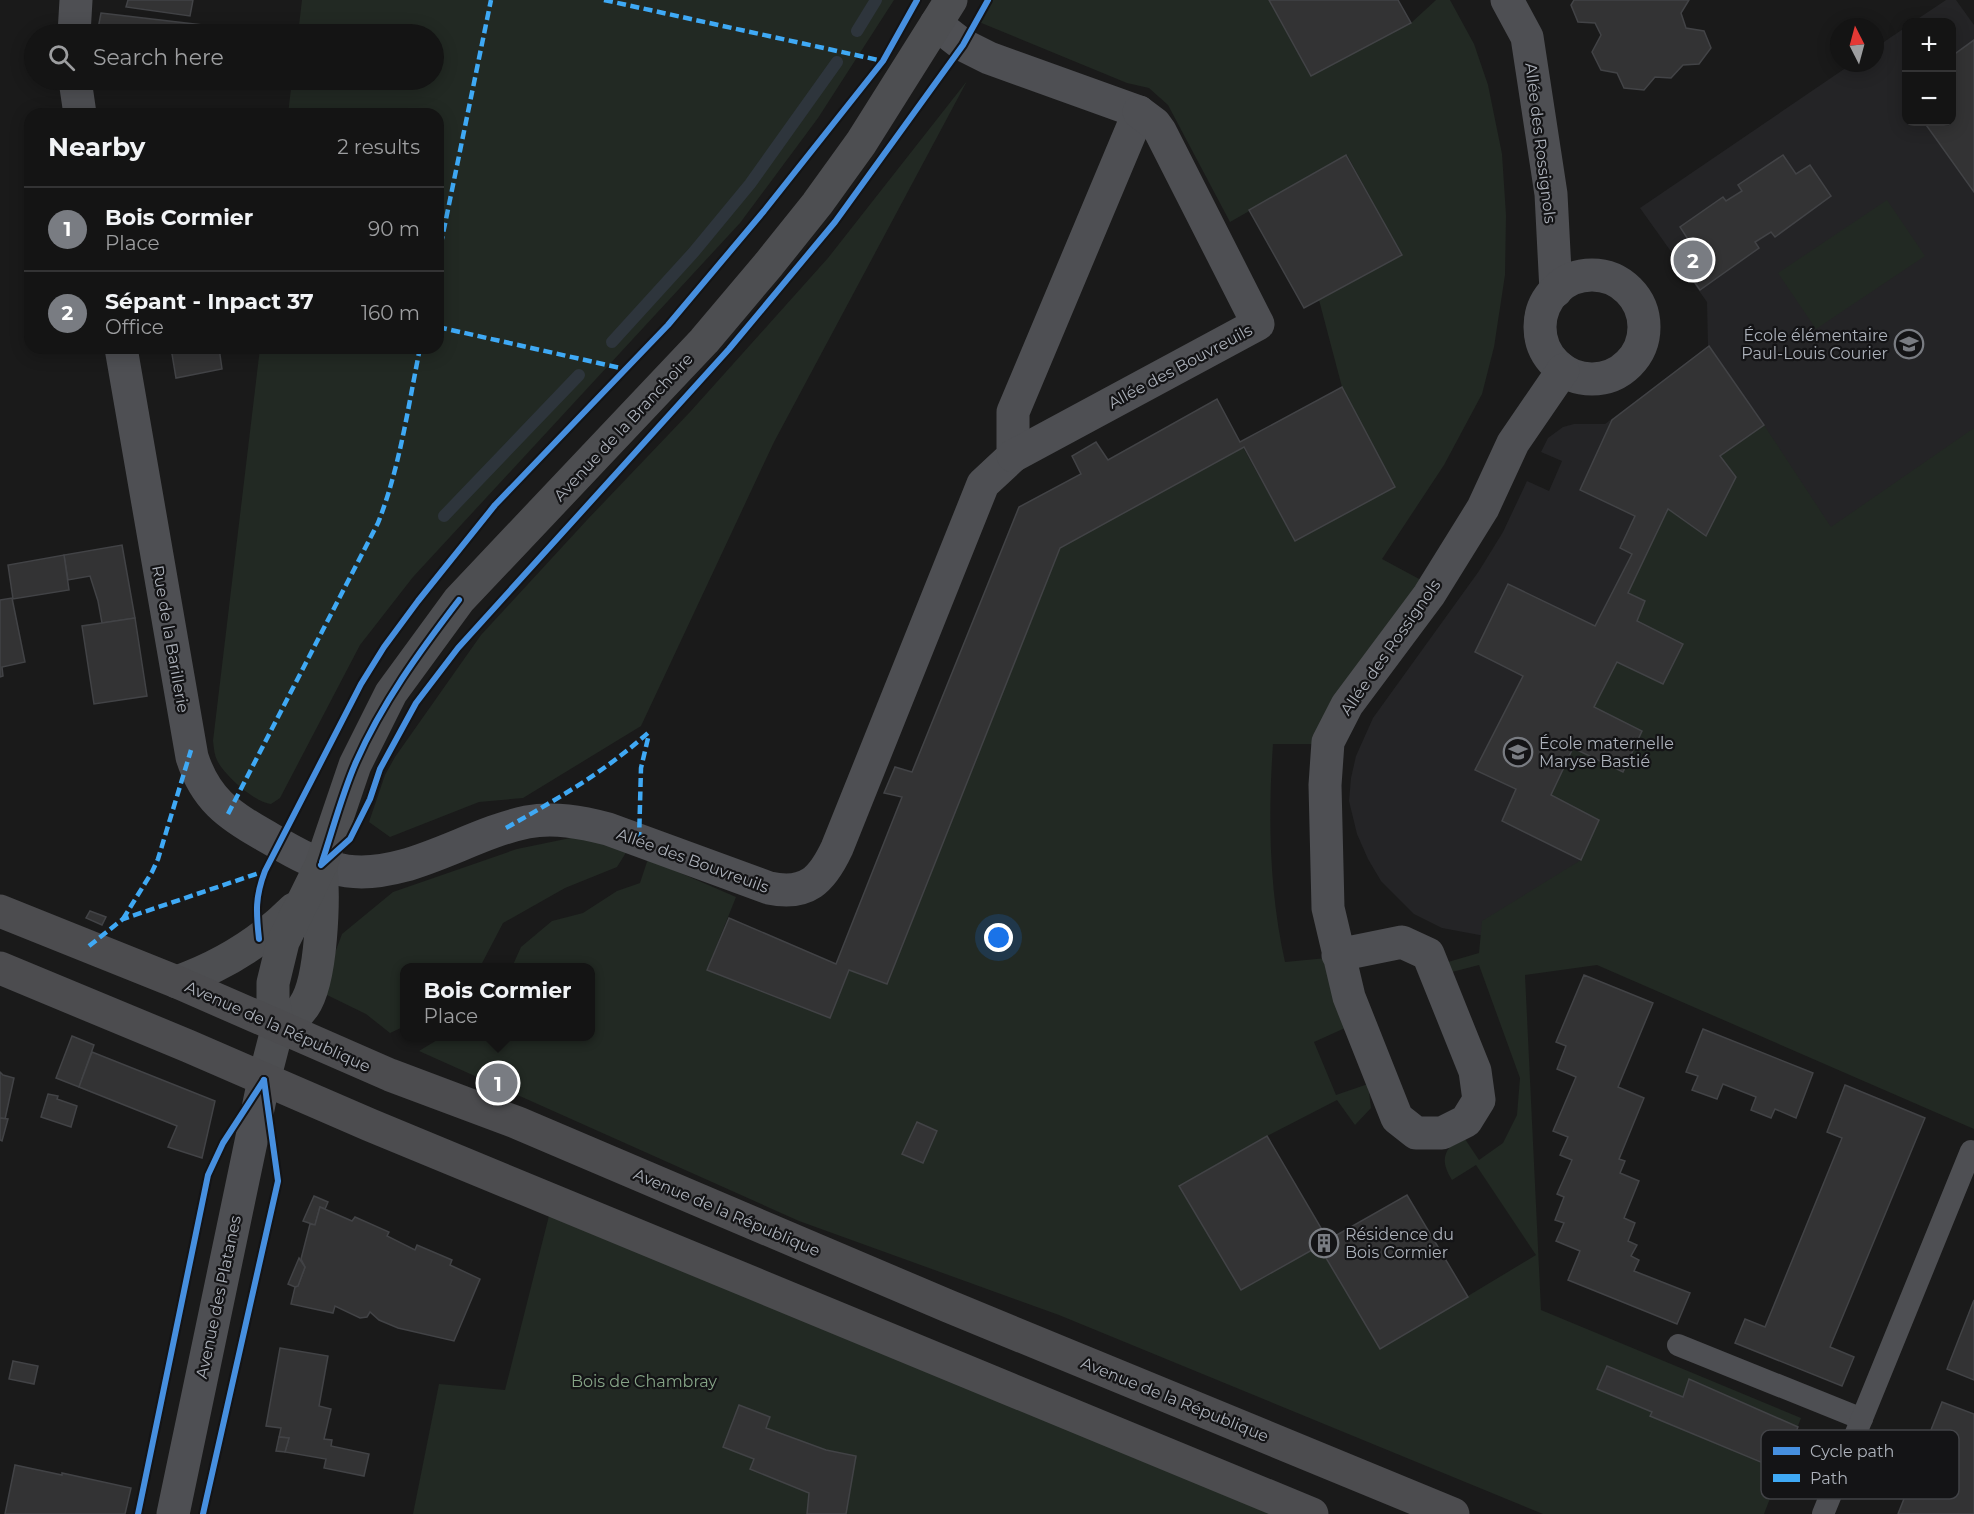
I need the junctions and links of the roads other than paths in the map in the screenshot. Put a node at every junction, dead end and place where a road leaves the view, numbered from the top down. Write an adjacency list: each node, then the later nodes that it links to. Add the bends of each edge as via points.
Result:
1 (76, 0): 4 (street)
2 (1507, 0): 8 (street, Allée des Rossignols, via 1527,37 1551,194)
3 (943, 12): 7 (street, Allée des Bouvreuils, via 963,45); 12 (main road, Avenue de la Branchoire, via 861,143 770,264 704,341 459,600 415,658 377,719 355,765)
4 (75, 24)
5 (76, 90): 6 (street)
6 (79, 108)
7 (1139, 112): 11 (street, via 1012,412); 11 (street, Allée des Bouvreuils, via 1160,131 1258,324)
8 (1556, 291): 10 (street, via 1542,312 1541,338 1546,351); 10 (street, via 1570,280 1604,276 1632,293 1641,307 1644,323 1643,340 1625,368 1594,379)
9 (122, 354): 12 (street, Rue de la Barillerie, via 196,772 228,814 261,834)
10 (1563, 370): 14 (street, Allée des Rossignols, via 1513,443 1482,508 1429,595 1347,705 1328,742 1328,908)
11 (1013, 456): 12 (street, Allée des Bouvreuils, via 983,484 837,848 823,872 805,888 769,888 608,829 558,820 518,824 422,859 375,871)
12 (315, 877): 16 (main road, via 293,909 271,931 226,961); 17 (main road, via 287,932 277,966 273,999)
13 (0, 911): 16 (main road, Avenue de la République)
14 (1338, 955): 14 (street, Allée des Rossignols, via 1348,997 1397,1118 1416,1133 1442,1133 1466,1121 1479,1100 1475,1071 1428,954 1402,942)
15 (0, 968): 18 (main road)
16 (177, 982): 17 (main road, Avenue de la République)
17 (278, 1026): 18 (main road); 26 (main road, Avenue de la République)
18 (264, 1080): 24 (street, Avenue des Platanes); 25 (main road)
19 (1974, 1153): 21 (lane, via 1971,1152)
20 (1678, 1345): 21 (lane)
21 (1862, 1419): 22 (lane)
22 (1857, 1430)
23 (1829, 1499): 27 (lane)
24 (173, 1514)
25 (1312, 1514)
26 (1453, 1514)
27 (1823, 1514)

